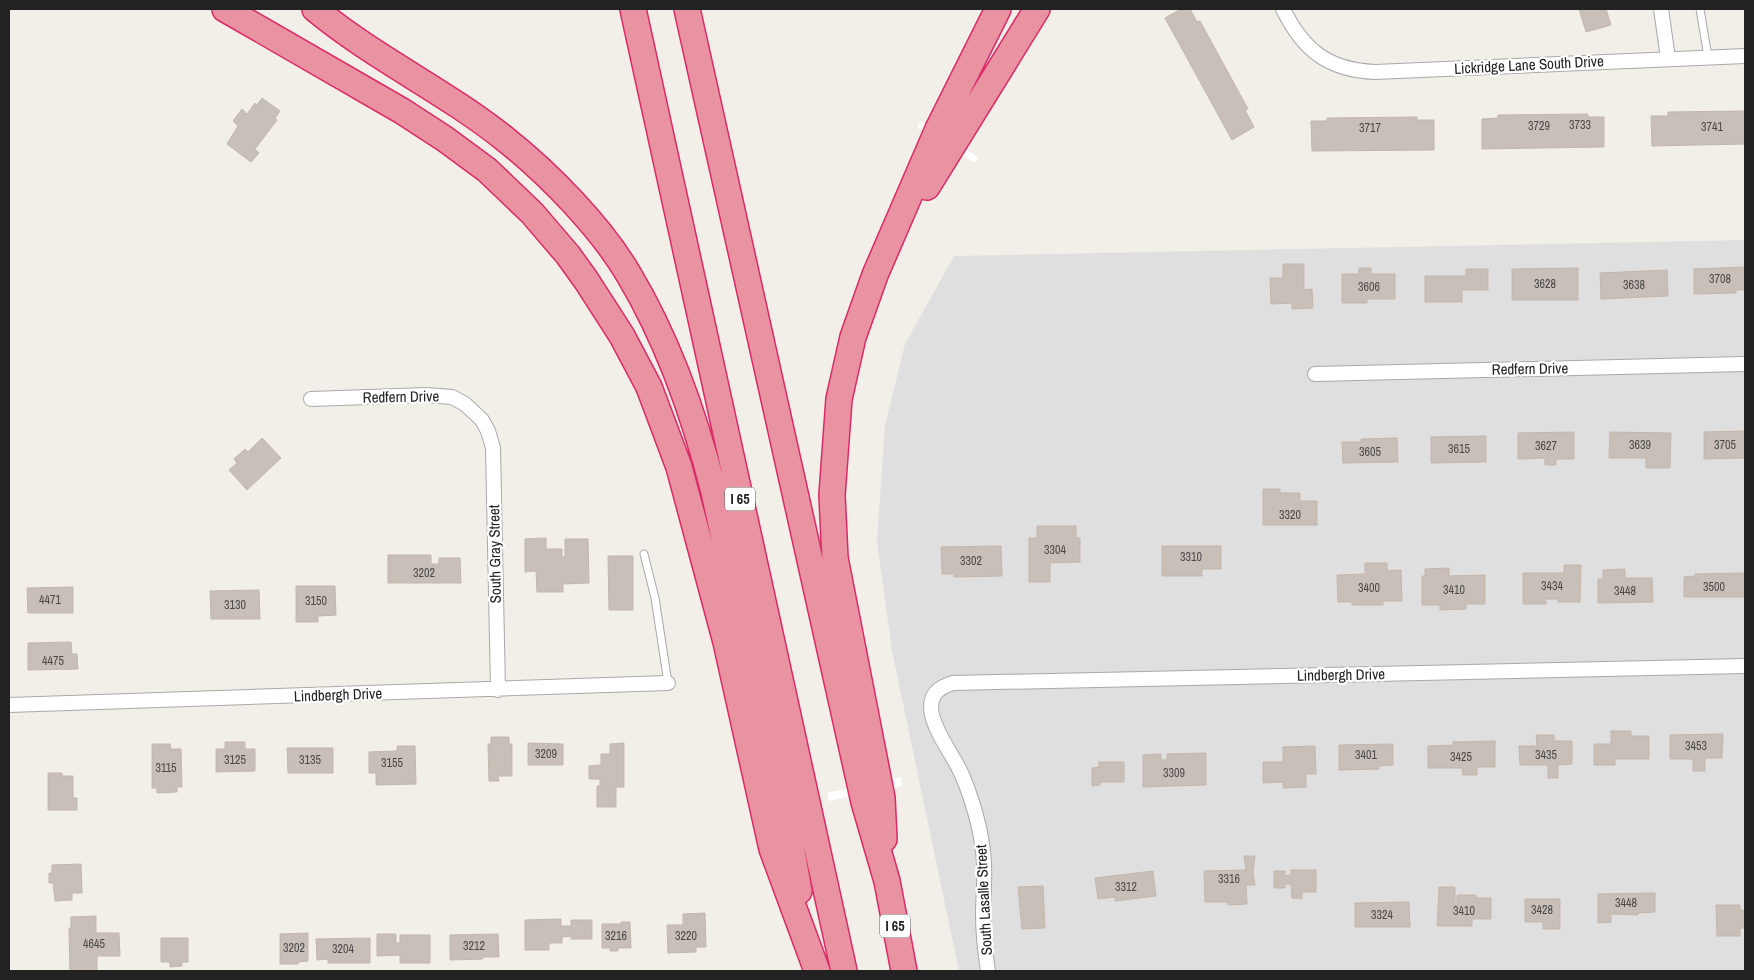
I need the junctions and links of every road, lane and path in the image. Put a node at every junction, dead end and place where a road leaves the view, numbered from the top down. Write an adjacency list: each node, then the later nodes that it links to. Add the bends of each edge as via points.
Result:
1 (225, 9): 25 (highway, via 402,111 466,154 551,234 609,314 649,387 678,467 726,642 772,849)
2 (316, 9): 25 (highway, via 380,56 466,111 542,171 606,240 629,274 666,346 703,450 791,846)
3 (634, 9): 26 (highway, I 65)
4 (686, 9): 24 (highway, I 65, via 864,802)
5 (998, 9): 13 (highway, via 938,129)
6 (1037, 9): 13 (highway)
7 (1283, 9): 12 (street, Lickridge Lane South Drive, via 1299,36 1317,54 1344,68 1356,70 1375,72)
8 (1662, 9): 12 (street)
9 (1700, 9): 11 (lane)
10 (1745, 56): 11 (street, Lickridge Lane South Drive)
11 (1708, 57): 12 (street, Lickridge Lane South Drive)
12 (1668, 58)
13 (875, 275): 24 (highway, via 853,337 844,375 832,495 835,558 882,798)
14 (1745, 364): 15 (street, Redfern Drive)
15 (1316, 374)
16 (311, 399): 17 (street, Redfern Drive, via 426,394 452,397)
17 (482, 420): 21 (street, South Gray Street, via 493,448)
18 (644, 554): 20 (lane, via 655,598)
19 (1745, 666): 22 (street, Lindbergh Drive, via 954,684)
20 (668, 684): 21 (street, Lindbergh Drive)
21 (498, 690): 23 (street, Lindbergh Drive)
22 (938, 690): 28 (street, South Lasalle Street, via 932,704 935,726 965,782 980,834 984,865 983,935)
23 (9, 705)
24 (886, 881): 27 (highway, I 65)
25 (813, 960)
26 (844, 971)
27 (904, 971)
28 (988, 971)

